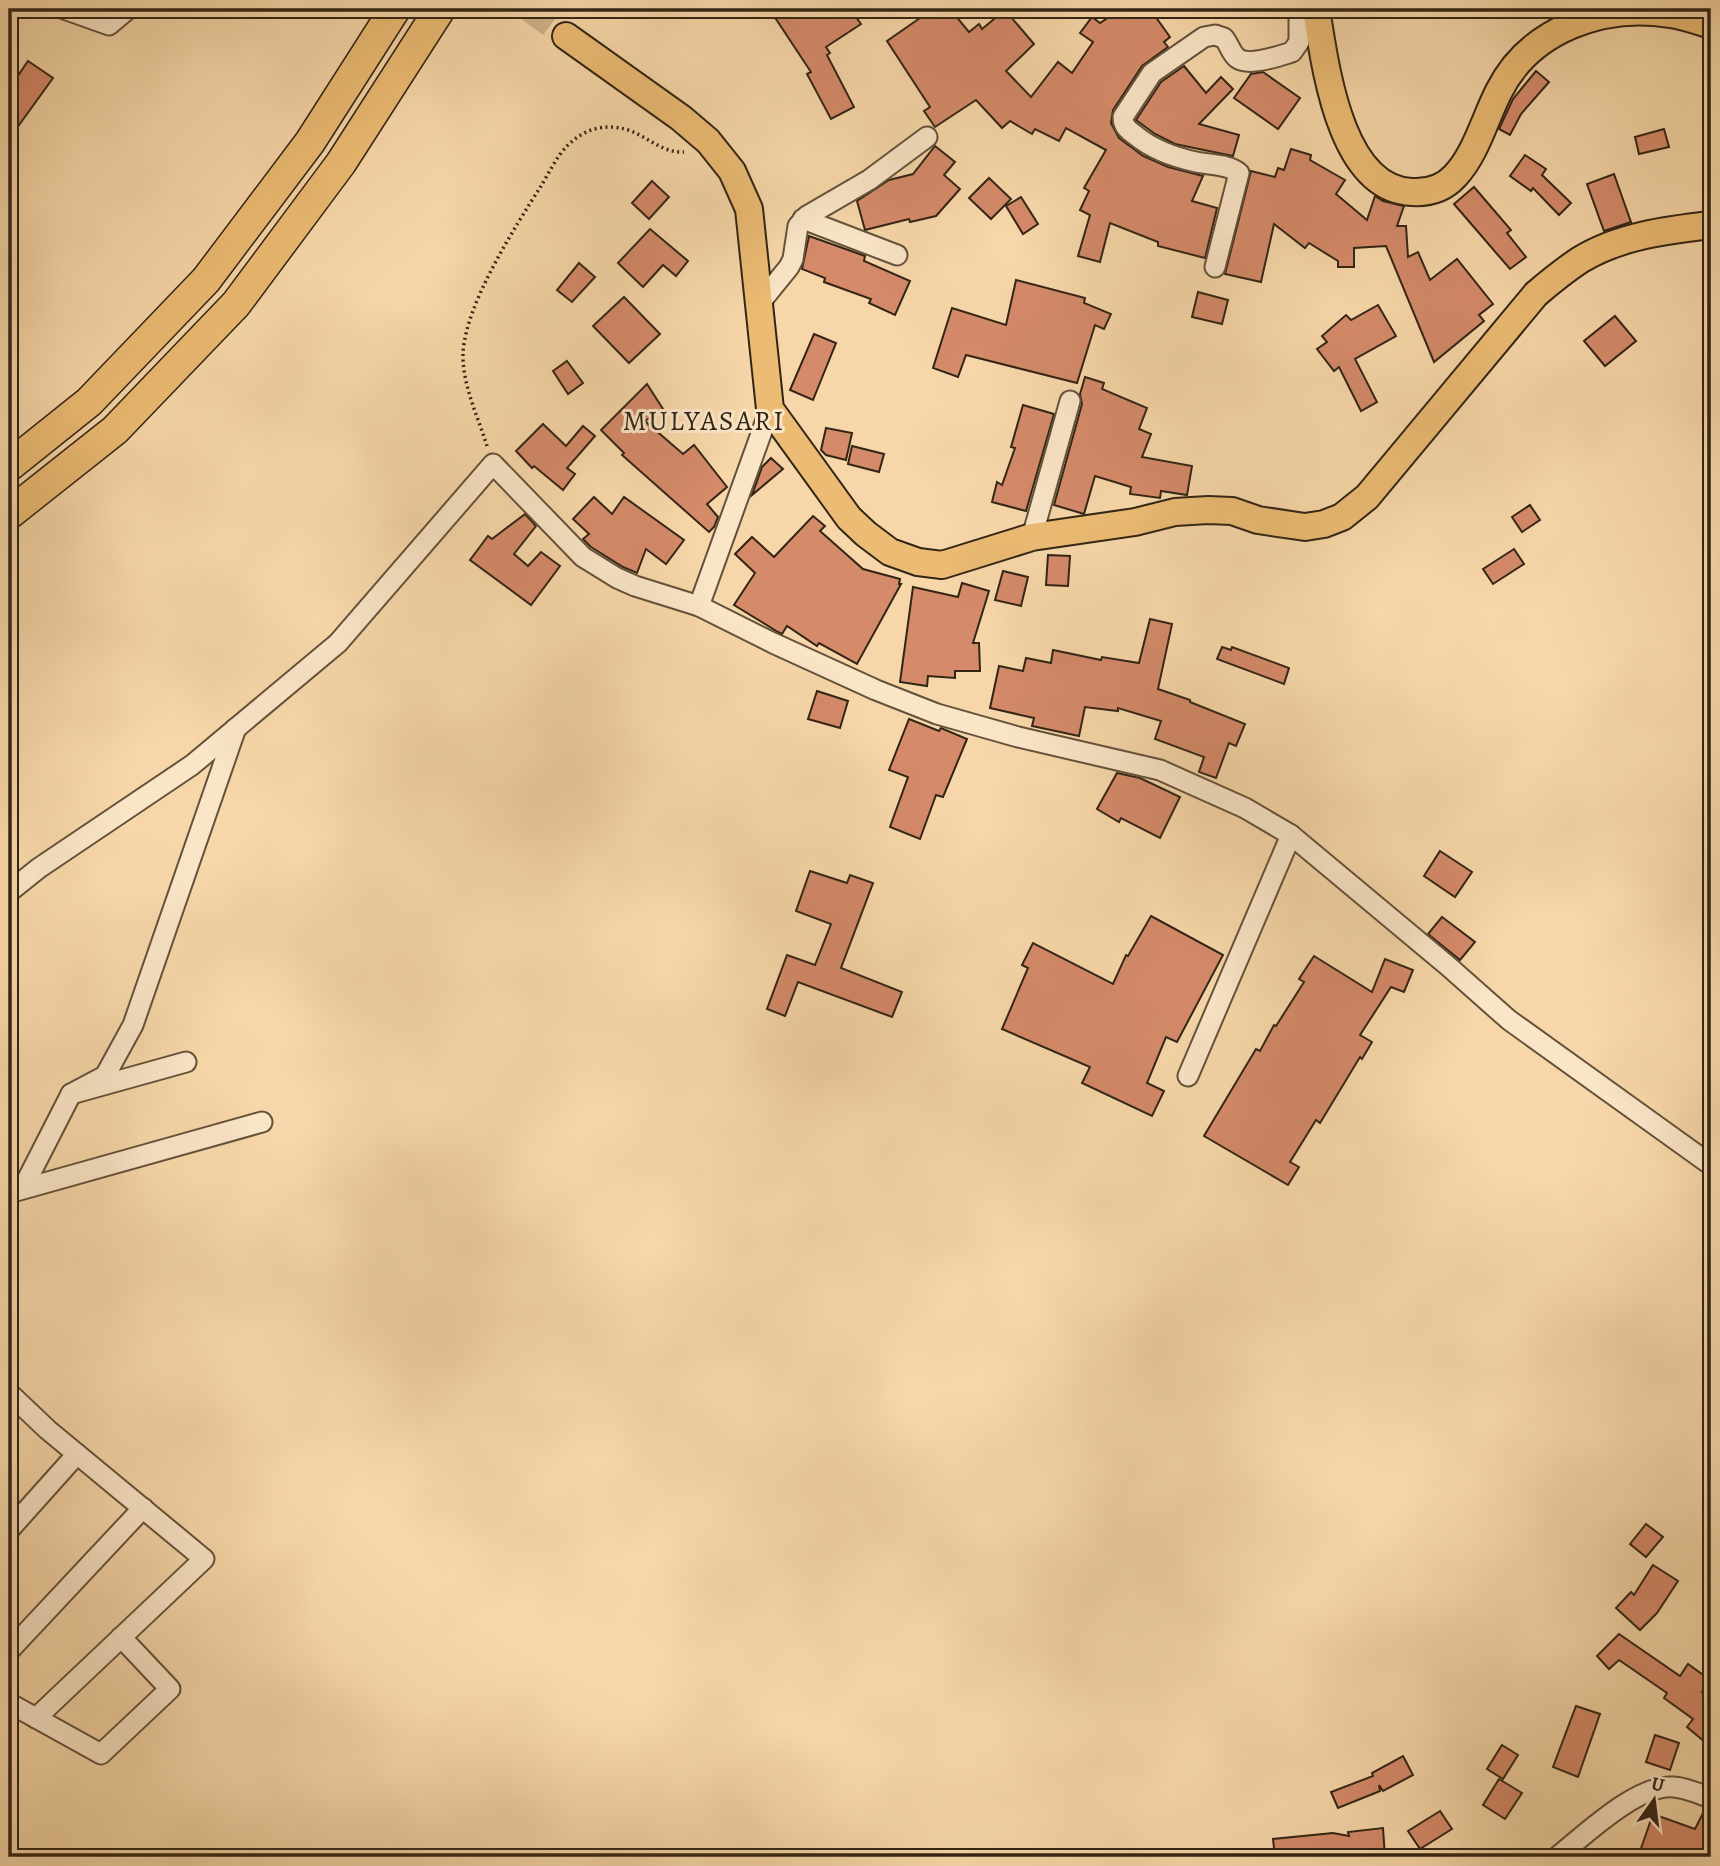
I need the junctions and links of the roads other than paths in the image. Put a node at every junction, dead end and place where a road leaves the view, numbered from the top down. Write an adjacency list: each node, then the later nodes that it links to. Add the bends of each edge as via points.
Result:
1 (64, 9): 2 (street, via 109,25)
2 (128, 9)
3 (395, 9): 17 (highway, via 310,142 206,280 89,402)
4 (440, 9): 18 (highway, via 341,163 236,304 115,429)
5 (1299, 9): 13 (street, via 1299,42 1292,52 1244,61 1234,56 1224,38 1204,37 1152,73 1124,117 1127,129 1154,150 1239,173)
6 (1316, 9): 7 (main road, via 1334,99 1357,156 1373,176 1392,188 1423,193 1440,188 1456,175 1507,75 1525,52 1561,29 1589,18 1647,12)
7 (1711, 25)
8 (566, 36): 14 (main road, via 671,110 708,141 732,171 749,209)
9 (927, 137): 10 (street, via 869,180)
10 (803, 219): 12 (street); 14 (street, via 789,267)
11 (1711, 225): 19 (main road, via 1660,230 1609,247 1554,279 1536,294 1367,497 1342,517 1305,527 1232,511 1197,510)
12 (897, 255)
13 (1215, 267)
14 (760, 304): 16 (main road)
15 (1070, 401): 19 (street)
16 (769, 409): 19 (main road, via 849,518 890,552 943,565); 20 (street)
17 (9, 466)
18 (9, 514)
19 (1031, 537)
20 (699, 606): 21 (street, via 635,586 583,557 493,464 338,643); 22 (street, via 784,649 937,714 1172,774)
21 (236, 727): 23 (street, via 192,765); 26 (street, via 133,1025 104,1076)
22 (1291, 835): 25 (street); 28 (street, via 1509,1020)
23 (9, 892)
24 (186, 1062): 26 (street)
25 (1188, 1076)
26 (71, 1094): 29 (street)
27 (262, 1122): 29 (street)
28 (1711, 1165)
29 (16, 1191)
30 (10, 1396): 31 (street)
31 (76, 1454): 32 (street); 33 (street)
32 (143, 1508): 34 (street, via 204,1559); 35 (street)
33 (9, 1530)
34 (121, 1637): 37 (street); 37 (street, via 170,1689 101,1754)
35 (9, 1651)
36 (9, 1703): 37 (street)
37 (36, 1718)
38 (1711, 1798): 39 (street, via 1675,1787 1647,1793 1615,1811)
39 (1558, 1857)

